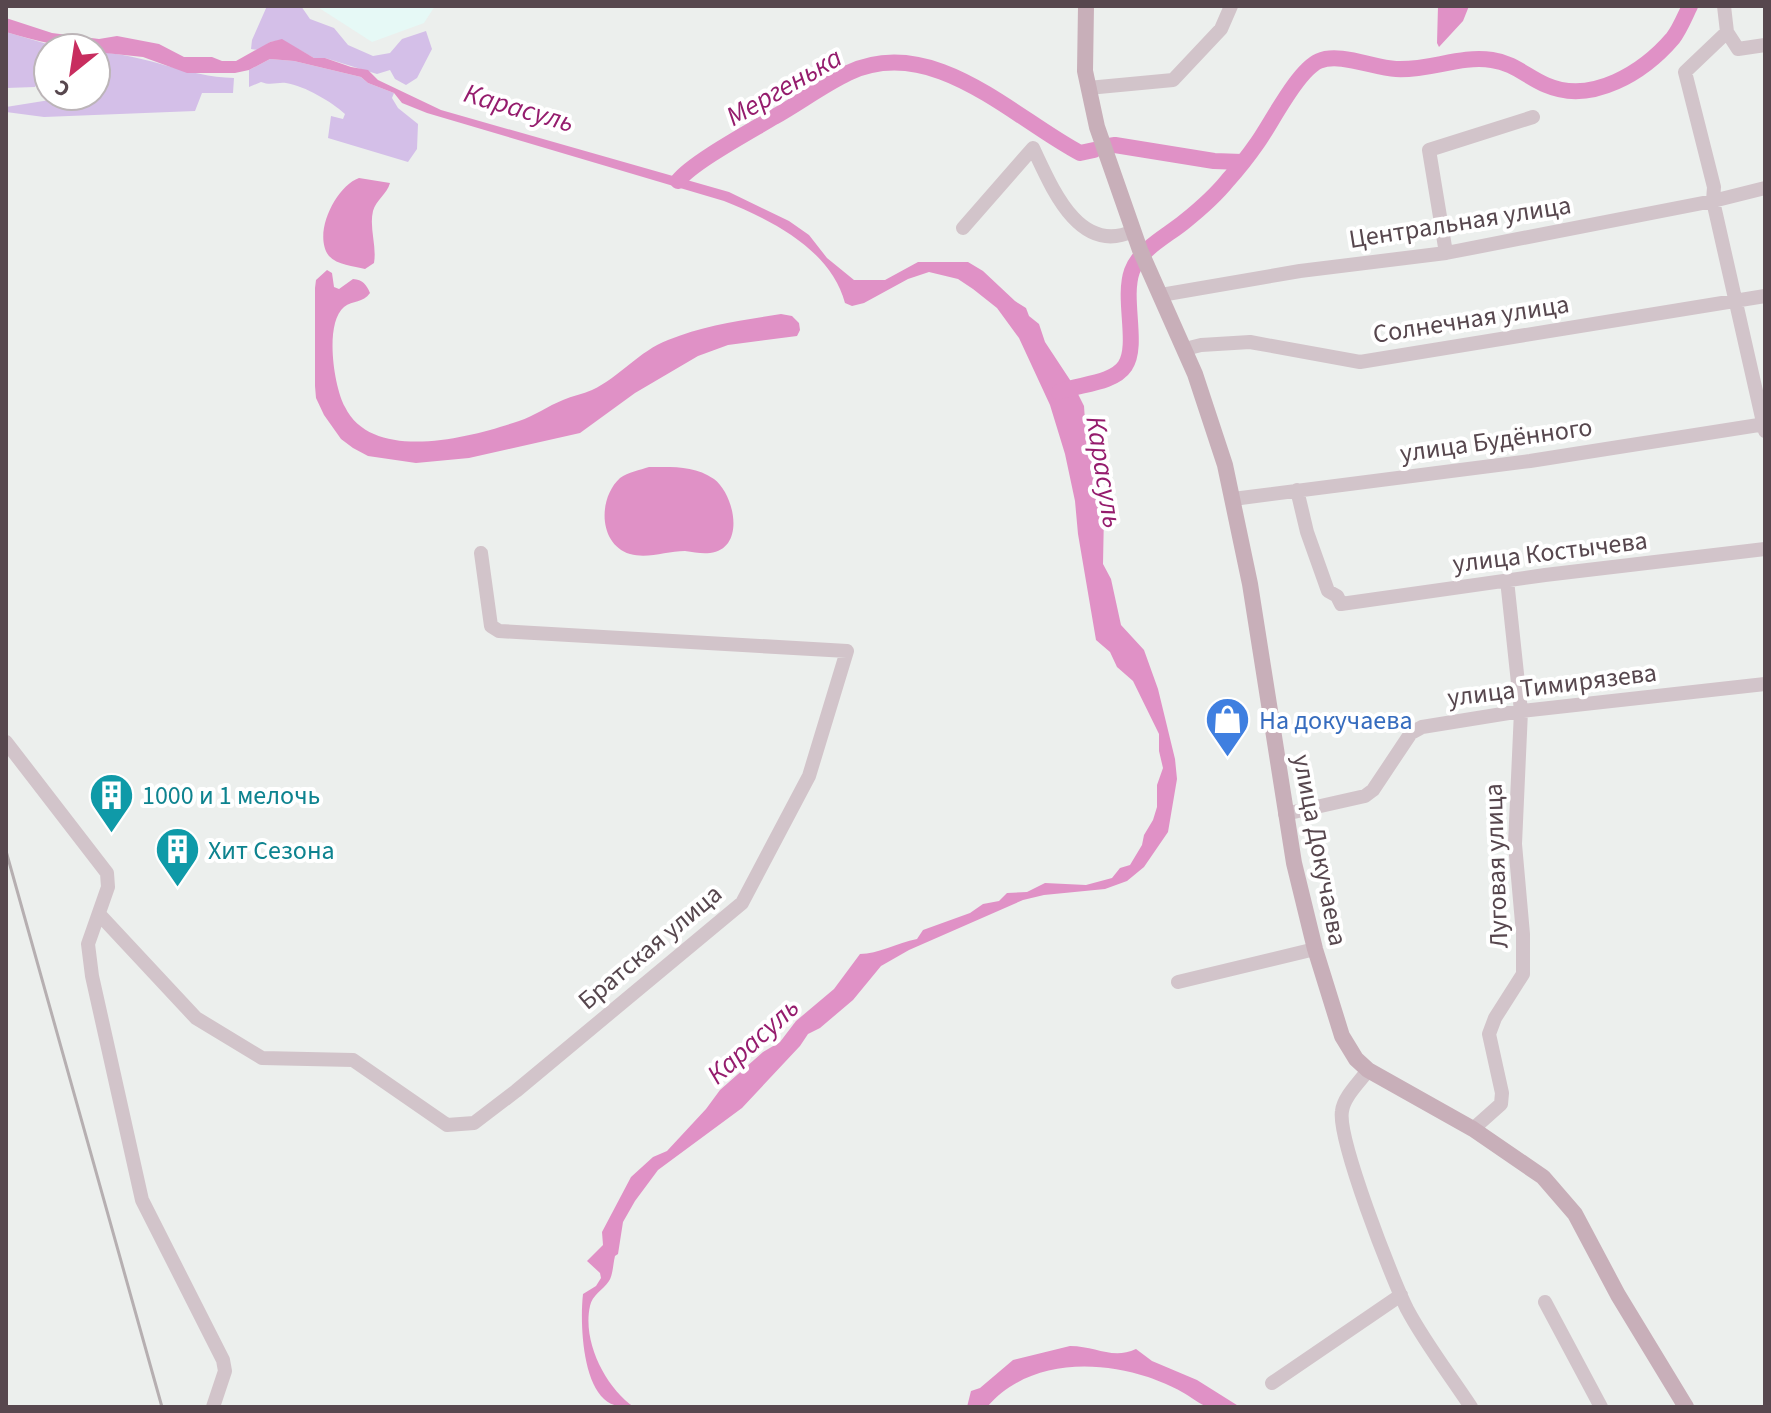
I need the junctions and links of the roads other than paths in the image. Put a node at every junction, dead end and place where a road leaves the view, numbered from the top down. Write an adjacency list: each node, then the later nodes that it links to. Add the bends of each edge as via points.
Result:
1 (1086, 6): 6 (main road, улица Докучаева)
2 (1231, 6): 6 (street, via 1221,29 1173,80)
3 (1724, 6): 4 (street)
4 (1727, 32): 5 (street, via 1738,49); 9 (street, via 1685,72)
5 (1765, 45)
6 (1088, 88): 11 (main road, улица Докучаева)
7 (1533, 117): 12 (street, via 1429,150)
8 (1765, 188): 9 (street, Центральная улица)
9 (1713, 201): 12 (street, Центральная улица); 15 (street)
10 (963, 228): 11 (street, via 1033,148 1079,225 1107,238)
11 (1133, 231): 13 (main road, улица Докучаева)
12 (1446, 253): 13 (street, Центральная улица)
13 (1161, 295): 16 (main road, улица Докучаева)
14 (1765, 296): 15 (street, Солнечная улица)
15 (1736, 301): 16 (street, Солнечная улица, via 1360,362 1250,342); 17 (street)
16 (1185, 349): 19 (main road, улица Докучаева)
17 (1765, 427): 18 (street, улица Будённого)
18 (1297, 490): 19 (street, улица Будённого); 22 (street, улица Костычева, via 1328,591 1341,604)
19 (1233, 499): 26 (main road, улица Докучаева)
20 (1765, 549): 22 (street, улица Костычева)
21 (481, 553): 27 (street, Братская улица, via 491,626 499,631 847,651 809,776 742,903 474,1123 447,1125 353,1060 262,1058 196,1018)
22 (1507, 580): 24 (street, Луговая улица)
23 (1765, 684): 24 (street, улица Тимирязева)
24 (1521, 711): 26 (street, улица Тимирязева, via 1422,727 1411,733 1365,796); 31 (street, Луговая улица, via 1515,844 1523,974 1489,1034 1501,1104)
25 (6, 742): 27 (street, via 107,873)
26 (1285, 814): 28 (main road, улица Докучаева)
27 (99, 914): 35 (street, via 88,944 92,976 142,1200 223,1360 225,1371)
28 (1315, 949): 29 (street); 30 (main road, улица Докучаева, via 1342,1036)
29 (1178, 982)
30 (1368, 1070): 31 (main road); 32 (street, via 1343,1105 1341,1124)
31 (1473, 1129): 38 (main road, via 1543,1177 1575,1214)
32 (1401, 1295): 34 (street); 36 (street)
33 (1545, 1302): 37 (street)
34 (1272, 1383)
35 (213, 1407)
36 (1471, 1407)
37 (1601, 1407)
38 (1686, 1407)

